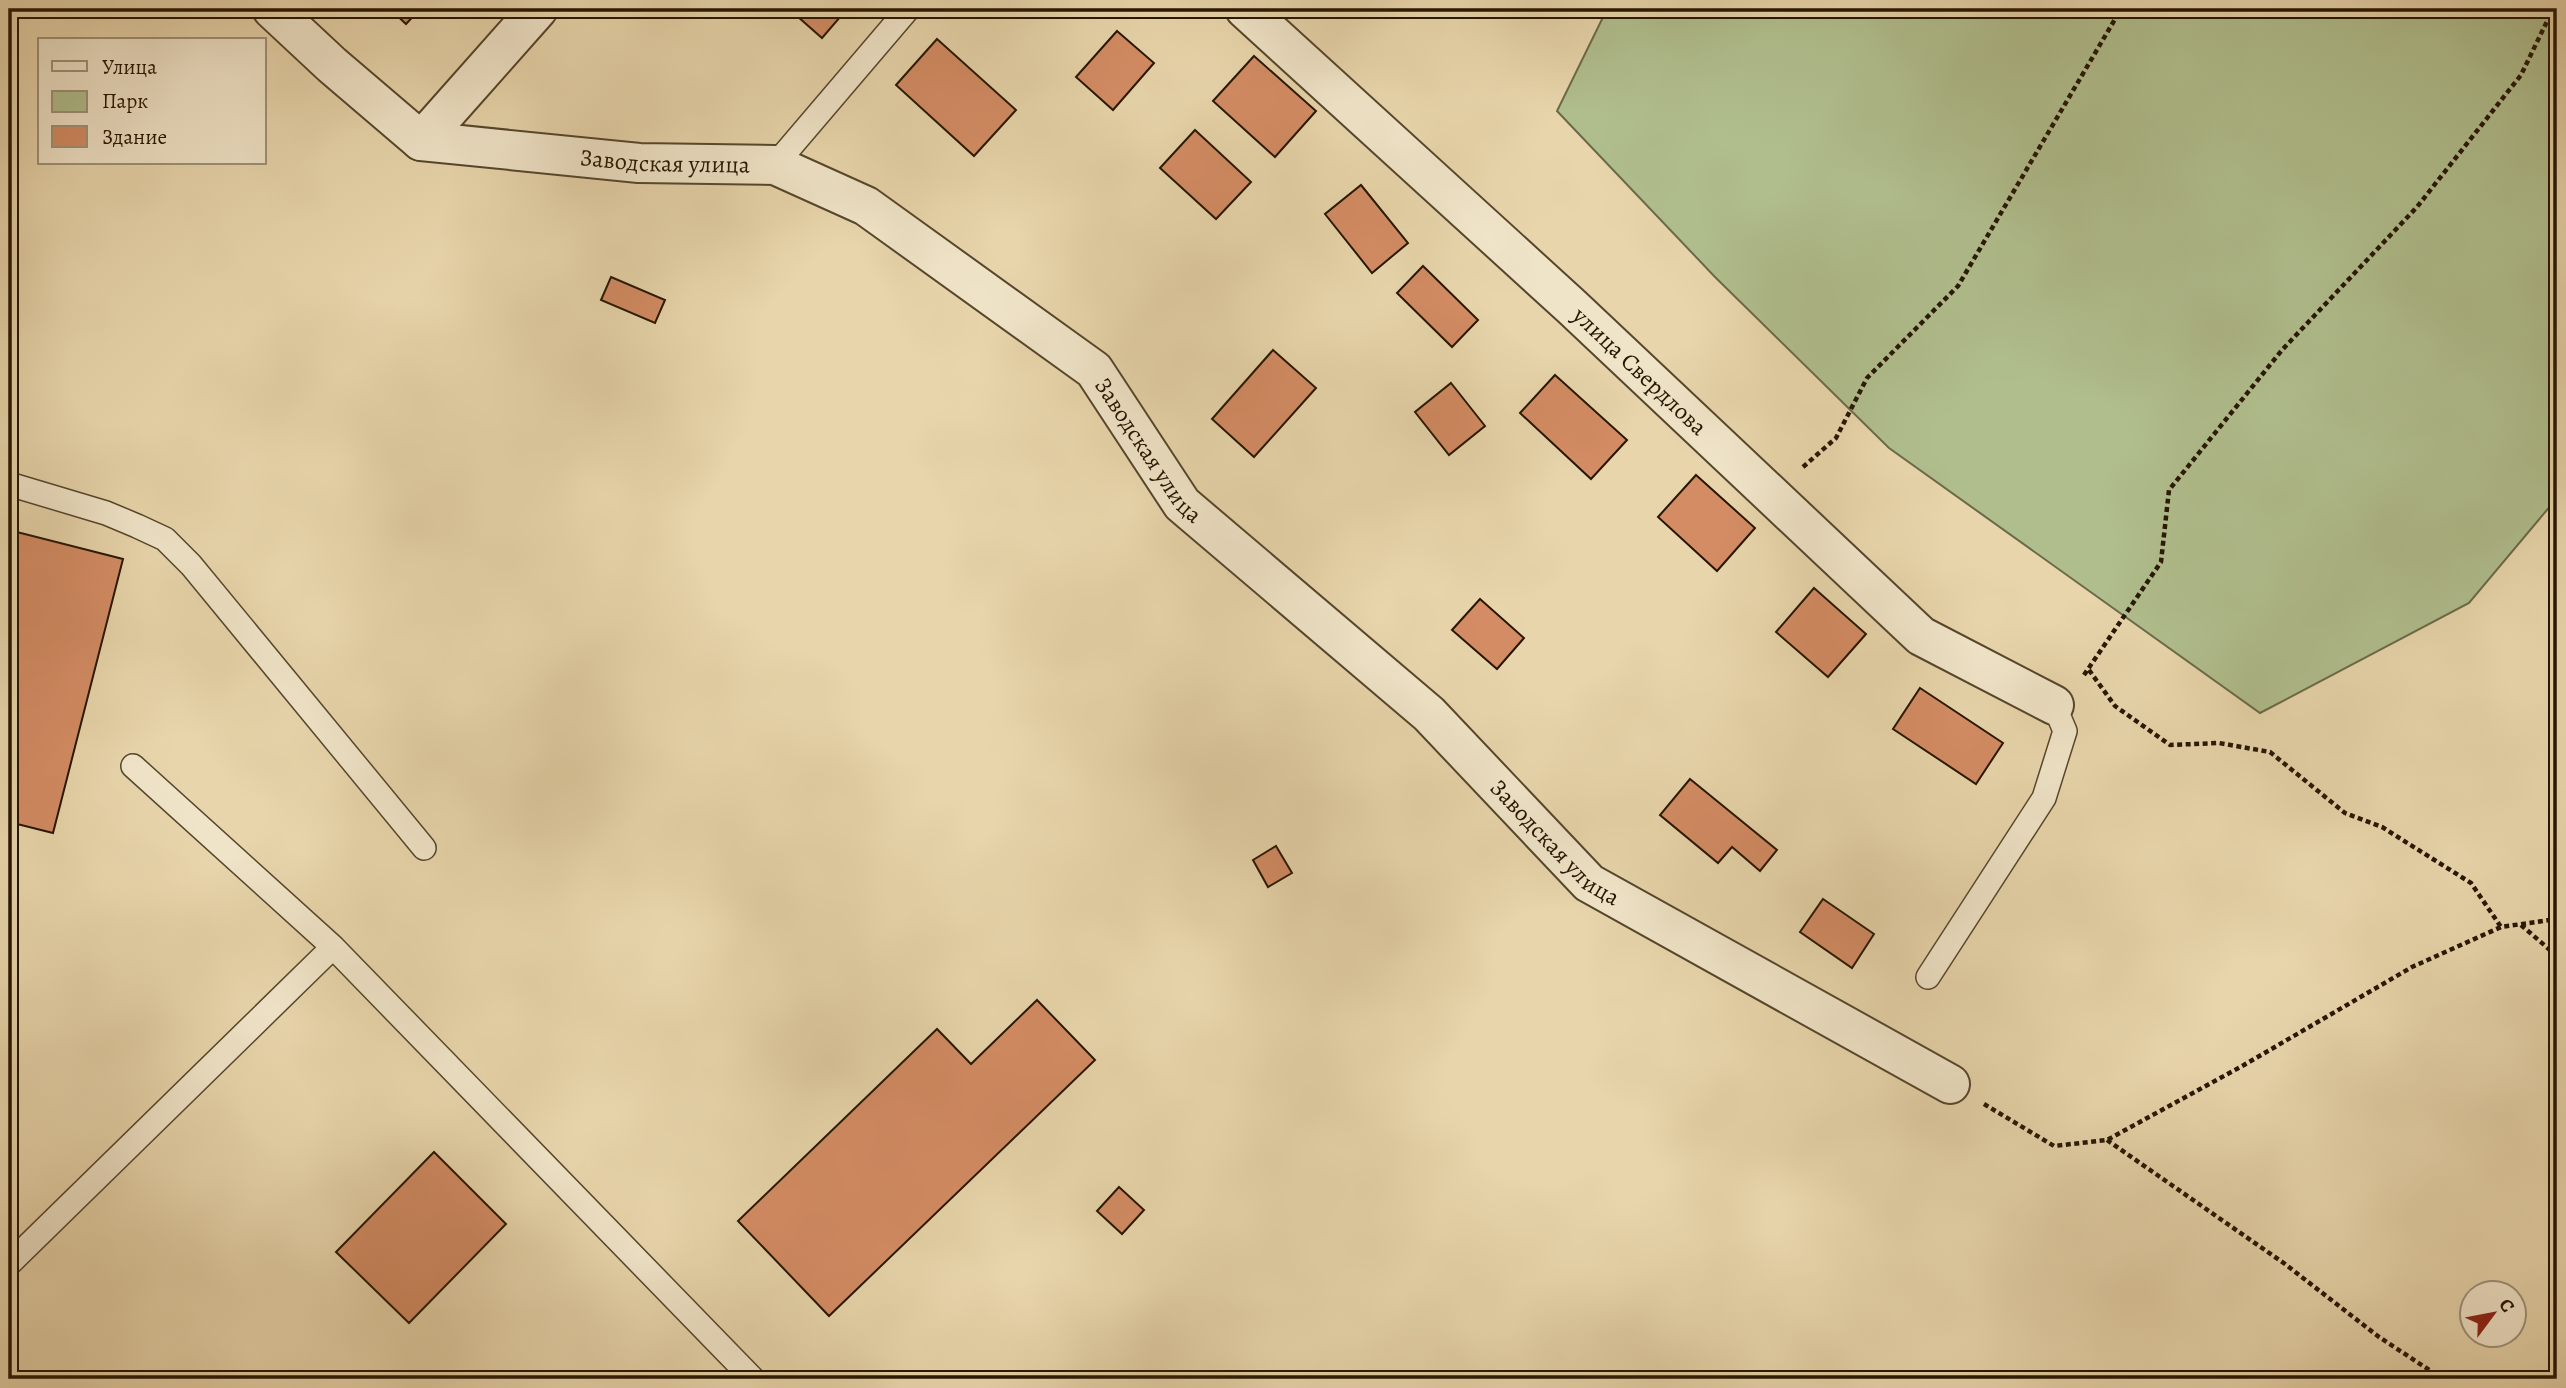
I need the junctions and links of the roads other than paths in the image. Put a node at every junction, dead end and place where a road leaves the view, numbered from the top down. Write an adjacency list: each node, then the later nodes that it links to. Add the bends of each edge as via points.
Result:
1 (272, 9): 5 (street)
2 (538, 9): 5 (street)
3 (908, 9): 6 (lane)
4 (1245, 9): 8 (street, улица Свердлова, via 1572,306 1922,636)
5 (421, 141): 6 (street, Заводская улица, via 639,163)
6 (775, 165): 13 (street, Заводская улица, via 866,206 1094,370 1182,504 1429,714 1589,883)
7 (9, 485): 10 (lane, via 106,513 165,539)
8 (2054, 705): 12 (lane, via 2065,731 2044,798)
9 (133, 766): 11 (lane)
10 (424, 848)
11 (333, 947): 14 (lane); 15 (lane)
12 (1928, 977)
13 (1951, 1084)
14 (9, 1264)
15 (753, 1379)

